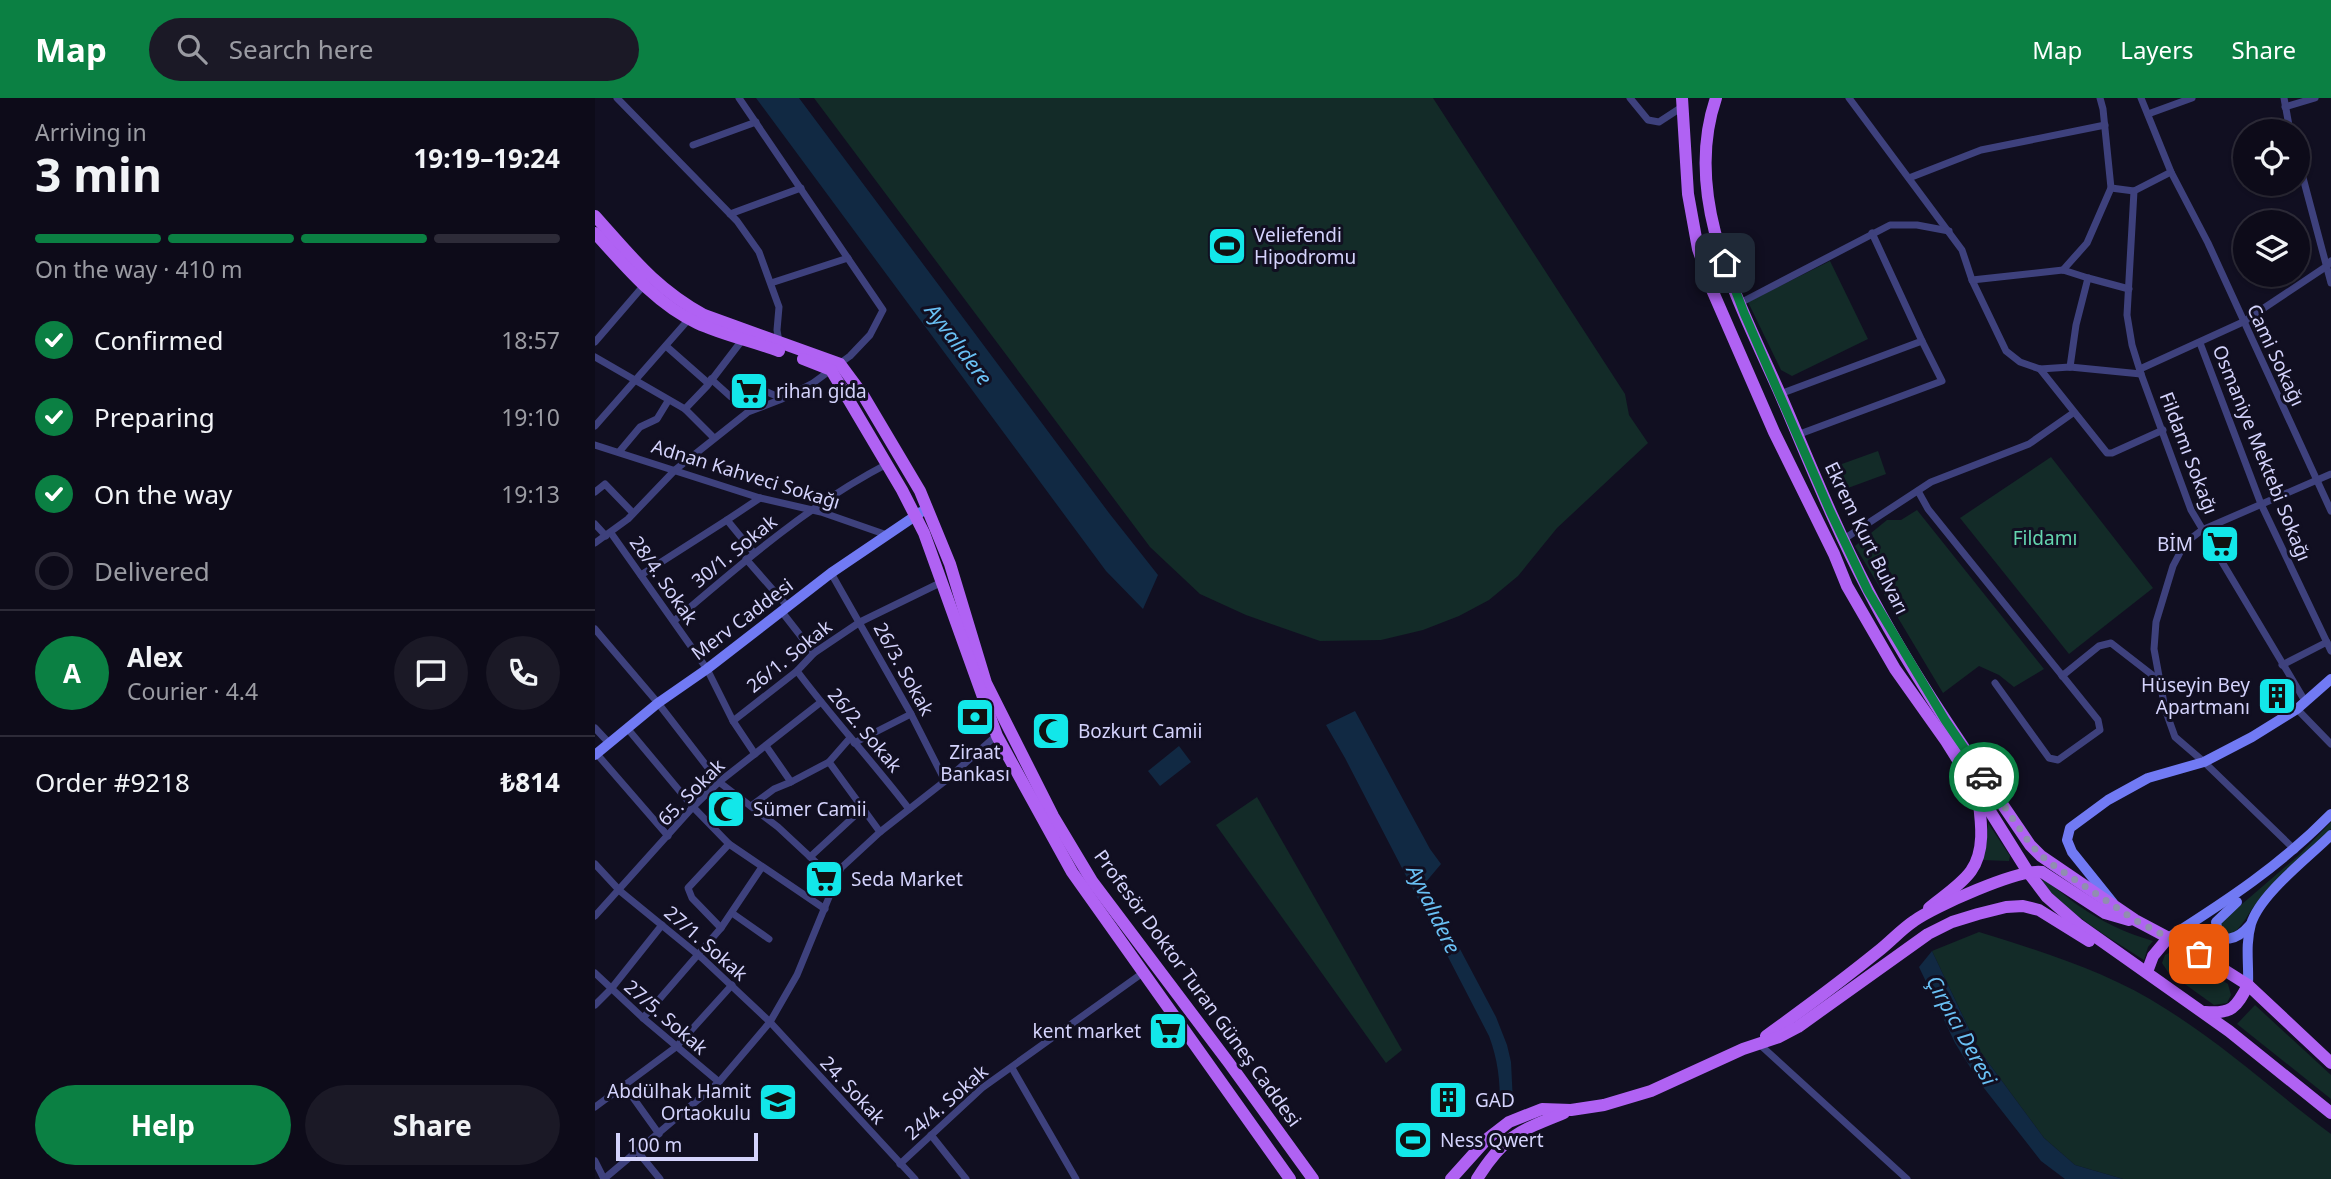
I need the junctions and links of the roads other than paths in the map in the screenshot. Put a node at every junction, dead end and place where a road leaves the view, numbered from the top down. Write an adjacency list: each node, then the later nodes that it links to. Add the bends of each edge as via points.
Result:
1 (618, 98): 24 (street)
2 (739, 98): 15 (street)
3 (1630, 98): 11 (street, via 1648,120 1659,122)
4 (1716, 98): 38 (main road, Ekrem Kurt Bulvarı, via 1707,133 1709,206 1717,243)
5 (1849, 98): 19 (street)
6 (2100, 98): 16 (street)
7 (2141, 98): 13 (street, Cami Sokağı)
8 (2192, 98): 13 (street)
9 (2284, 98): 12 (street)
10 (2315, 98): 12 (street)
11 (1682, 103): 124 (main road, Ekrem Kurt Bulvarı, via 1688,194 1698,249 1713,292 1864,618)
12 (2285, 107): 14 (street)
13 (2148, 114): 18 (street, Cami Sokağı)
14 (2288, 119)
15 (756, 122): 17 (street); 20 (street)
16 (2105, 125): 19 (street, via 1981,150); 21 (street)
17 (693, 145)
18 (2171, 172): 22 (street); 40 (street, Cami Sokağı)
19 (1909, 178): 26 (street)
20 (801, 188): 24 (street); 29 (street)
21 (2111, 188): 22 (street); 31 (street, via 2087,243)
22 (2134, 191): 37 (street, Fildamı Sokağı)
23 (2309, 196): 30 (street)
24 (730, 214): 35 (street, via 759,252)
25 (595, 216): 28 (main road)
26 (1949, 231): 27 (street, via 1890,225); 33 (street, via 1962,250)
27 (1872, 233): 38 (street); 42 (street)
28 (600, 237): 34 (main road)
29 (848, 258): 35 (street); 48 (street, via 883,310 870,335)
30 (2329, 264): 36 (street); 40 (street)
31 (2063, 270): 32 (street); 33 (street)
32 (2088, 278): 37 (street); 49 (street)
33 (1972, 280): 50 (street, via 2006,351)
34 (648, 282): 39 (main road, via 654,296); 43 (street); 44 (main road, via 704,315)
35 (771, 283): 44 (street, via 779,307)
36 (2331, 283)
37 (2129, 289): 51 (street, Fildamı Sokağı, via 2127,314)
38 (1740, 303): 54 (main road, Ekrem Kurt Bulvarı)
39 (689, 318): 41 (main road); 46 (street)
40 (2243, 322): 45 (street); 68 (street, Cami Sokağı)
41 (743, 339): 48 (main road); 53 (street)
42 (1922, 341): 54 (street); 61 (street, via 1942,381)
43 (595, 342)
44 (779, 342): 48 (main road)
45 (2200, 343): 51 (street); 72 (street, Osmaniye Mektebi Sokağı)
46 (666, 346): 52 (street); 53 (street)
47 (595, 357): 52 (street)
48 (835, 367): 55 (street); 65 (main road, Profesör Doktor Turan Güneş Caddesi); 73 (main road, Profesör Doktor Turan Güneş Caddesi, via 863,395)
49 (2070, 368): 50 (street); 51 (street)
50 (2040, 369): 58 (street)
51 (2140, 372): 60 (street, Fildamı Sokağı)
52 (636, 381): 56 (street); 59 (street)
53 (709, 381): 55 (street, via 731,397 751,385); 57 (street)
54 (1780, 394): 61 (main road, Ekrem Kurt Bulvarı)
55 (782, 398): 62 (street, via 748,412)
56 (668, 401): 57 (street); 64 (street, via 657,419 640,427)
57 (685, 409): 62 (street)
58 (2073, 413): 60 (street, via 2107,453); 69 (street, via 2029,444)
59 (595, 426)
60 (2163, 430): 80 (street, Fildamı Sokağı)
61 (1797, 435): 83 (main road, Ekrem Kurt Bulvarı)
62 (714, 439): 66 (street)
63 (595, 444): 64 (street, Adnan Kahveci Sokağı)
64 (619, 452): 66 (street, Adnan Kahveci Sokağı)
65 (887, 464): 74 (street, 30/1. Sokak, via 850,482); 77 (main road, Profesör Doktor Turan Güneş Caddesi)
66 (675, 470): 71 (street, Adnan Kahveci Sokağı); 76 (street)
67 (2331, 474): 68 (street)
68 (2317, 481): 72 (street); 75 (street, Cami Sokağı)
69 (1918, 491): 83 (street); 100 (street, via 1927,509)
70 (595, 492): 76 (street, via 605,484)
71 (760, 498): 74 (street, Adnan Kahveci Sokağı); 78 (street)
72 (2262, 504): 80 (street); 94 (street, Osmaniye Mektebi Sokağı)
73 (926, 506): 77 (street, Merv Caddesi); 109 (main road, Profesör Doktor Turan Güneş Caddesi, via 950,564 986,683)
74 (812, 510): 82 (street, Adnan Kahveci Sokağı); 85 (street, 30/1. Sokak)
75 (2331, 511)
76 (633, 513): 81 (street)
77 (915, 517): 82 (street, Merv Caddesi); 89 (main road, Profesör Doktor Turan Güneş Caddesi)
78 (727, 520): 85 (street); 88 (street)
79 (595, 524): 81 (street, 28/4. Sokak)
80 (2202, 530): 97 (street, Fildamı Sokağı); 102 (street, via 2185,543 2164,593 2154,649)
81 (609, 534): 84 (street); 88 (street, 28/4. Sokak)
82 (887, 535): 87 (street, Merv Caddesi)
83 (1844, 539): 144 (main road, Ekrem Kurt Bulvarı, via 1868,591 1945,720 2031,845)
84 (595, 543)
85 (754, 553): 86 (street, 30/1. Sokak)
86 (747, 559): 90 (street); 91 (street, 30/1. Sokak)
87 (831, 573): 90 (street, Merv Caddesi); 92 (street, 26/3. Sokak)
88 (641, 575): 91 (street, 28/4. Sokak)
89 (942, 582): 92 (street, 26/1. Sokak); 112 (main road, Profesör Doktor Turan Güneş Caddesi)
90 (785, 610): 96 (street); 98 (street, Merv Caddesi)
91 (674, 621): 98 (street, 28/4. Sokak)
92 (860, 622): 96 (street, 26/1. Sokak); 107 (street, 26/3. Sokak)
93 (595, 629): 105 (street)
94 (2327, 642): 95 (street, Osmaniye Mektebi Sokağı); 97 (street)
95 (2331, 651)
96 (814, 653): 99 (street, 26/1. Sokak)
97 (2282, 665): 106 (street, Fildamı Sokağı)
98 (707, 669): 105 (street, Merv Caddesi); 108 (street, 28/4. Sokak)
99 (797, 671): 104 (street, 26/2. Sokak); 108 (street, 26/1. Sokak)
100 (2062, 676): 102 (street, via 2099,646 2111,643); 103 (street, via 2098,720 2100,730 2058,760 2049,758)
101 (2331, 679): 106 (street)
102 (2160, 681): 120 (street, via 2175,737)
103 (1994, 683)
104 (821, 702): 113 (street, 26/2. Sokak); 116 (street, 65. Sokak)
105 (658, 703): 111 (street, Merv Caddesi); 122 (street)
106 (2301, 705): 115 (street, Fildamı Sokağı); 120 (street)
107 (911, 714): 113 (street); 121 (street, 26/3. Sokak)
108 (733, 721): 118 (street, 28/4. Sokak)
109 (1009, 726): 112 (street); 187 (main road, Profesör Doktor Turan Güneş Caddesi, via 1053,816 1092,881)
110 (595, 728): 114 (street)
111 (627, 728): 114 (street, Merv Caddesi); 126 (street)
112 (997, 736): 121 (street); 157 (main road, Profesör Doktor Turan Güneş Caddesi, via 1072,872)
113 (852, 740): 119 (street); 128 (street, 26/2. Sokak)
114 (609, 743): 117 (street, Merv Caddesi)
115 (2331, 744)
116 (766, 746): 118 (street, 65. Sokak); 123 (street)
117 (596, 754): 132 (street)
118 (755, 754): 122 (street, 65. Sokak)
119 (828, 761): 123 (street); 127 (street)
120 (2204, 762): 134 (street); 144 (street, via 2148,778 2070,828 2067,840 2072,852)
121 (945, 781): 128 (street)
122 (719, 782): 125 (street); 126 (street, 65. Sokak)
123 (791, 782): 125 (street)
124 (1978, 792): 138 (main road, Ekrem Kurt Bulvarı); 148 (main road, via 1982,837 1977,860 1970,872)
125 (751, 806): 135 (street)
126 (693, 807): 132 (street, 65. Sokak); 133 (street)
127 (862, 809): 130 (street); 135 (street)
128 (909, 810): 130 (street)
129 (2331, 814): 134 (street)
130 (880, 832): 140 (street, via 841,868)
131 (2331, 835): 150 (street, via 2262,902)
132 (668, 836): 141 (street, 65. Sokak)
133 (729, 844): 137 (street); 152 (street, via 688,888)
134 (2295, 850): 139 (street)
135 (810, 858): 140 (street)
136 (595, 864): 141 (street, 27/1. Sokak)
137 (762, 867): 143 (street); 145 (street)
138 (2028, 872): 142 (main road); 149 (main road, via 2042,872 2105,913); 156 (main road, Ekrem Kurt Bulvarı, via 2047,897)
139 (2266, 873): 150 (street, via 2216,922 2220,934 2233,939); 153 (street)
140 (836, 881): 143 (street)
141 (620, 891): 147 (street, 65. Sokak); 151 (street, 27/1. Sokak)
142 (1970, 893): 146 (main road, via 1980,906); 148 (main road)
143 (825, 909): 166 (street, via 797,975)
144 (2120, 910): 149 (main road, Ekrem Kurt Bulvarı)
145 (732, 913): 152 (street); 154 (street)
146 (1978, 914): 156 (main road, via 2015,906 2039,910); 167 (main road, via 1928,934 1798,1027)
147 (595, 916)
148 (1915, 920): 167 (main road)
149 (2135, 920): 153 (main road)
150 (2251, 923): 161 (street)
151 (662, 925): 155 (street, 27/1. Sokak); 162 (street)
152 (721, 928): 155 (street)
153 (2168, 938): 158 (main road); 161 (main road)
154 (769, 939)
155 (698, 955): 160 (street, 27/1. Sokak); 165 (street)
156 (2125, 957): 158 (main road)
157 (1144, 972): 170 (street); 186 (main road, Profesör Doktor Turan Güneş Caddesi)
158 (2147, 972): 164 (main road)
159 (595, 973): 162 (street, 27/5. Sokak)
160 (732, 985): 166 (street, 27/1. Sokak); 168 (street)
161 (2248, 985): 164 (main road, via 2235,1007); 169 (main road)
162 (611, 989): 163 (street); 165 (street, 27/5. Sokak)
163 (595, 1005)
164 (2204, 1012): 175 (main road)
165 (642, 1018): 168 (street, 27/5. Sokak)
166 (770, 1022): 171 (street); 180 (street, 24. Sokak)
167 (1758, 1043): 174 (main road, via 1651,1091); 190 (street)
168 (676, 1047): 171 (street, 27/5. Sokak); 172 (street)
169 (2331, 1063)
170 (1012, 1068): 177 (street, 24/4. Sokak, via 982,1088); 181 (street, 24/4. Sokak)
171 (719, 1082): 176 (street)
172 (624, 1085): 173 (street); 176 (street)
173 (595, 1107)
174 (1571, 1110): 188 (main road, via 1542,1109 1509,1122); 189 (main road, via 1505,1142)
175 (2331, 1113)
176 (659, 1134): 178 (street)
177 (931, 1135): 180 (street, 24/4. Sokak); 185 (street)
178 (638, 1152): 182 (street); 183 (street)
179 (595, 1161): 182 (street)
180 (900, 1164): 184 (street, 24. Sokak)
181 (1074, 1178)
182 (604, 1179)
183 (660, 1179)
184 (915, 1179)
185 (966, 1179)
186 (1290, 1179)
187 (1313, 1179)
188 (1451, 1179)
189 (1477, 1179)
190 (1907, 1179)

